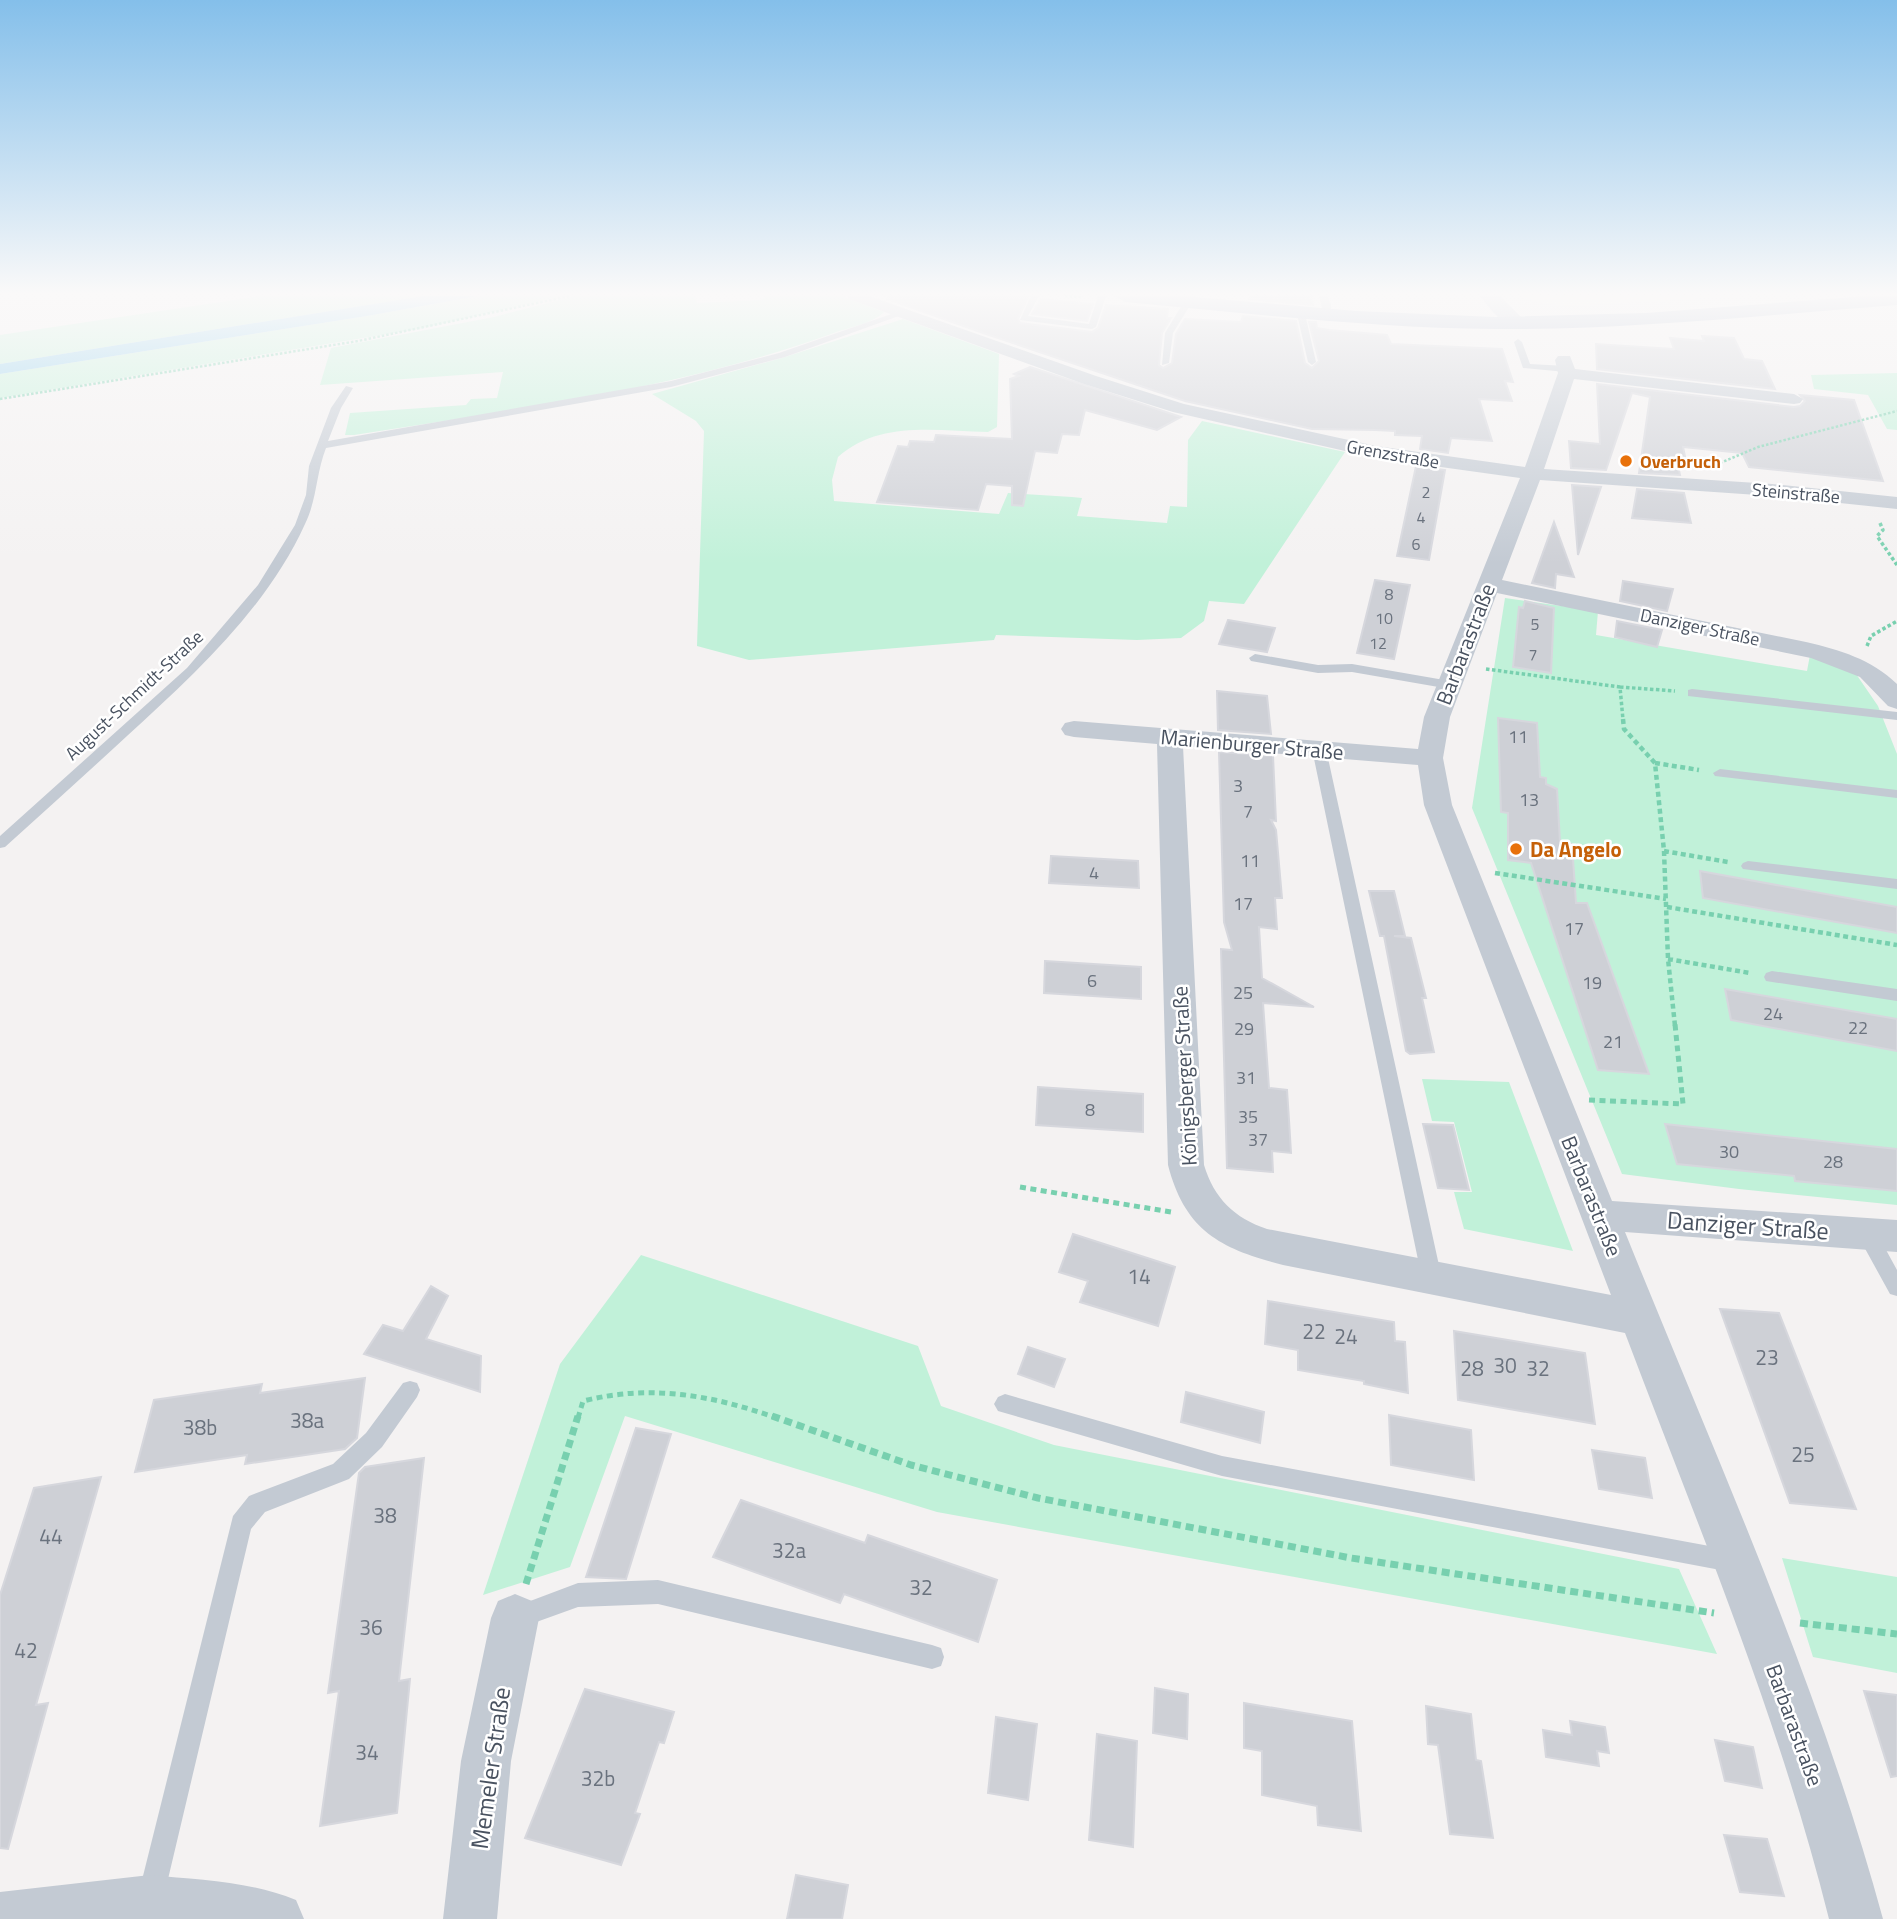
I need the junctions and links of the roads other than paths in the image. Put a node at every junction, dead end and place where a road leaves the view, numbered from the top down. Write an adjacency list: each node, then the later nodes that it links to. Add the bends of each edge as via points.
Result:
1 (662, 386): 7 (lane)
2 (1108, 386): 8 (street, Grenzstraße, via 1191,411 1376,452)
3 (1559, 386): 8 (street)
4 (1698, 386): 6 (street)
5 (349, 388): 7 (lane, August-Schmidt-Straße, via 336,408)
6 (1794, 399)
7 (324, 445): 23 (lane, August-Schmidt-Straße, via 294,535 263,587 230,628 191,671)
8 (1532, 474): 9 (street, Grenzstraße); 11 (street, Barbarastraße)
9 (1696, 485): 10 (street, Steinstraße)
10 (1897, 503)
11 (1488, 584): 13 (street, Barbarastraße); 15 (street, Danziger Straße, via 1847,660 1875,674)
12 (1255, 658): 13 (lane, via 1318,669)
13 (1454, 675): 20 (street, Barbarastraße, via 1437,717)
14 (1692, 693): 16 (lane)
15 (1897, 701)
16 (1897, 716)
17 (1074, 729): 18 (street, Marienburger Straße)
18 (1170, 738): 19 (street, Marienburger Straße); 30 (street, Königsberger Straße, via 1186,1165 1192,1189 1222,1225 1250,1240)
19 (1319, 749): 20 (street, Marienburger Straße); 30 (lane)
20 (1430, 758): 28 (street, Barbarastraße, via 1438,805)
21 (1720, 773): 22 (lane)
22 (1897, 793)
23 (0, 844)
24 (1748, 866): 25 (lane)
25 (1897, 884)
26 (1772, 977): 27 (lane)
27 (1897, 995)
28 (1600, 1215): 29 (street, Danziger Straße); 32 (street, Barbarastraße)
29 (1882, 1235): 31 (lane)
30 (1432, 1279): 32 (street, Königsberger Straße)
31 (1897, 1288)
32 (1640, 1318): 35 (street, Barbarastraße)
33 (410, 1390): 38 (lane, via 374,1440 341,1472 257,1504 241,1524)
34 (1005, 1404): 35 (lane, via 1222,1466)
35 (1734, 1562): 42 (street, Barbarastraße, via 1835,1839)
36 (515, 1618): 37 (lane, via 578,1595 658,1592); 41 (street, Memeler Straße, via 486,1761)
37 (932, 1657)
38 (150, 1902): 39 (street); 40 (street)
39 (0, 1919)
40 (277, 1919)
41 (470, 1919)
42 (1856, 1919)

